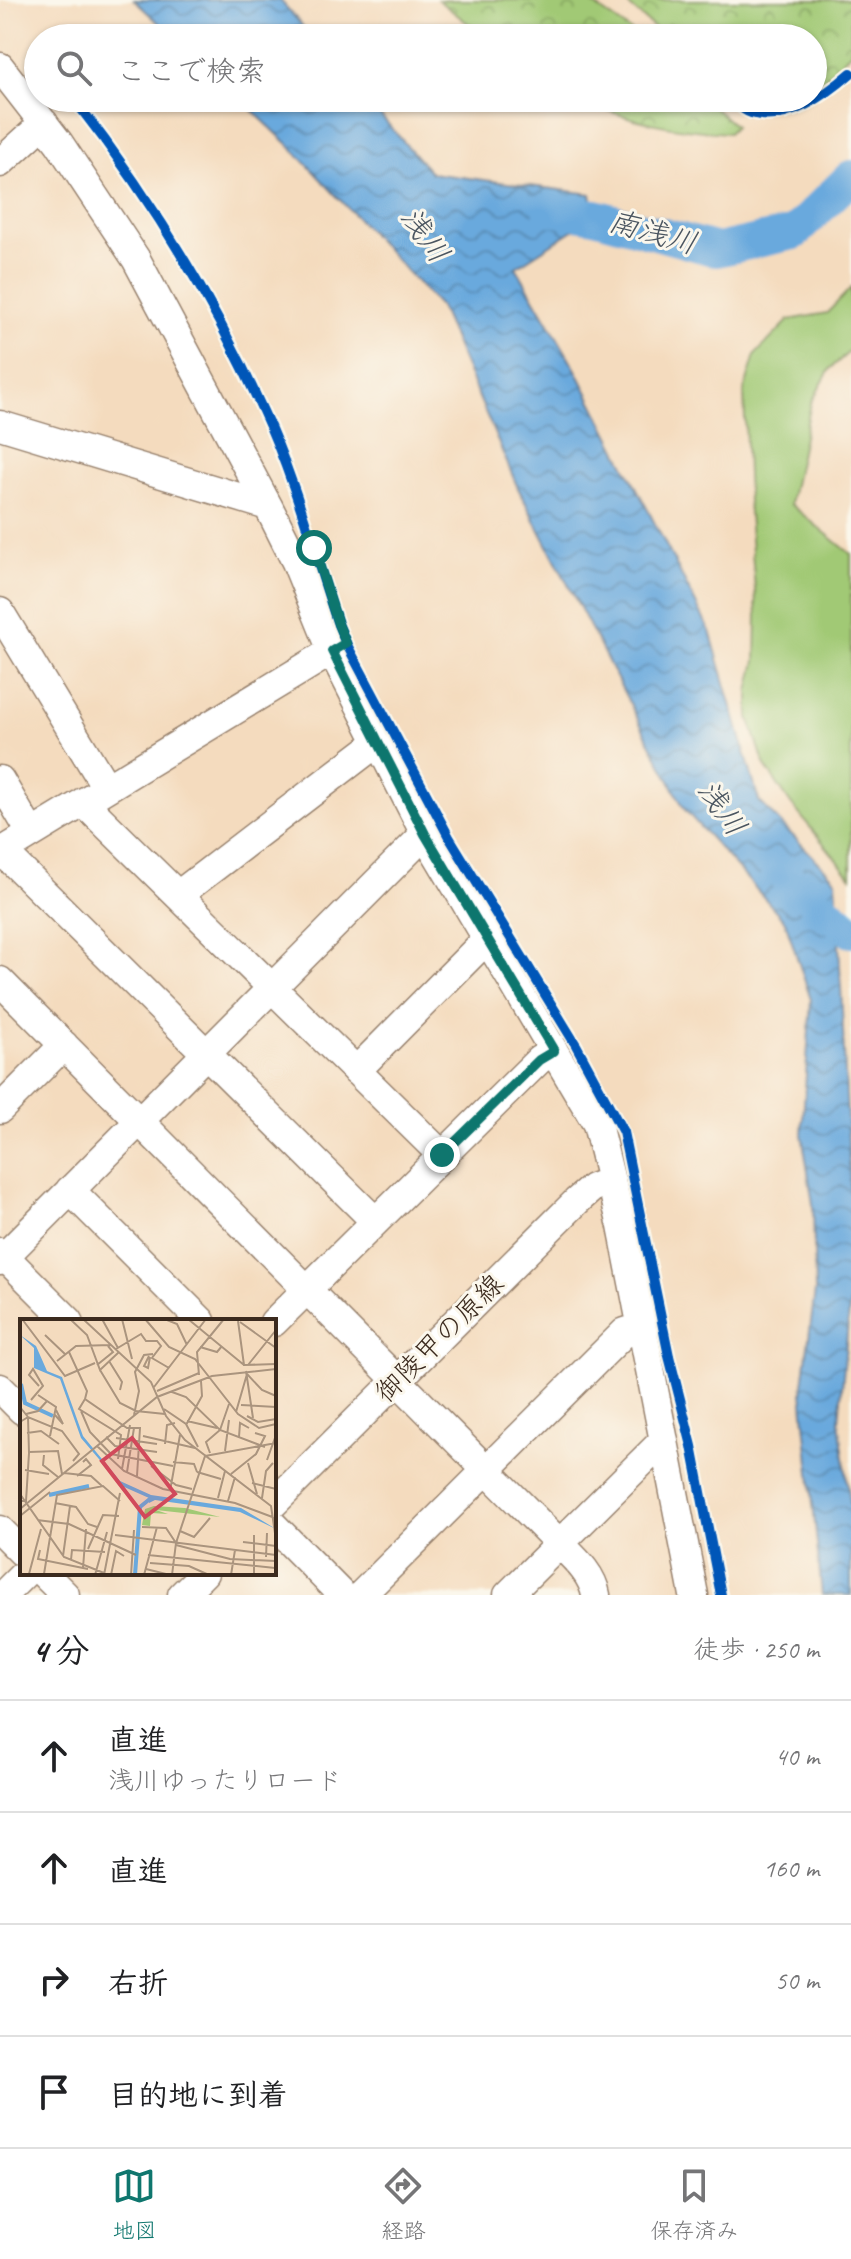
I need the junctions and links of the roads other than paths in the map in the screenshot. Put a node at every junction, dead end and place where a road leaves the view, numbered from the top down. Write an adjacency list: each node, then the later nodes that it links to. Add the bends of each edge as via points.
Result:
1 (0, 67): 2 (street)
2 (24, 98)
3 (35, 112): 4 (street)
4 (44, 123): 5 (street); 7 (street, via 136,259)
5 (0, 163)
6 (0, 425): 7 (street)
7 (268, 506): 9 (street)
8 (0, 612): 12 (street)
9 (332, 651): 10 (street); 12 (street)
10 (378, 742): 14 (street); 16 (street)
11 (0, 780): 13 (street)
12 (95, 794): 13 (street); 16 (street)
13 (31, 833): 15 (street)
14 (425, 834): 17 (street); 19 (street)
15 (1, 852): 22 (street)
16 (178, 895): 19 (street)
17 (488, 938): 21 (street); 23 (street)
18 (0, 981): 20 (street)
19 (271, 988): 22 (street); 23 (street)
20 (64, 1045): 24 (street); 25 (street)
21 (554, 1051): 26 (street); 27 (street, via 597,1124)
22 (206, 1054): 25 (street); 29 (street)
23 (356, 1071): 26 (street)
24 (0, 1109)
25 (139, 1121): 28 (street); 31 (street)
26 (442, 1155): 29 (street)
27 (610, 1181): 35 (street); 36 (street, 御陵甲の原線, via 577,1201)
28 (70, 1190): 30 (street); 33 (street)
29 (375, 1221): 31 (street)
30 (1, 1256): 32 (street)
31 (306, 1290): 34 (street); 36 (street)
32 (67, 1319)
33 (199, 1319)
34 (276, 1320)
35 (641, 1327): 39 (street); 40 (street, via 625,1332)
36 (396, 1380): 40 (street); 41 (street, 御陵甲の原線)
37 (0, 1388): 38 (street)
38 (20, 1408)
39 (664, 1440): 44 (street); 56 (street)
40 (486, 1468): 44 (street); 53 (street)
41 (276, 1501)
42 (276, 1528): 52 (street)
43 (0, 1530): 45 (street)
44 (559, 1543): 54 (street); 55 (street, via 584,1569)
45 (20, 1550)
46 (23, 1575): 49 (street)
47 (45, 1575): 50 (street)
48 (202, 1575): 51 (street)
49 (3, 1595)
50 (65, 1595)
51 (182, 1595)
52 (342, 1595)
53 (361, 1595)
54 (508, 1595)
55 (596, 1595)
56 (694, 1595)

